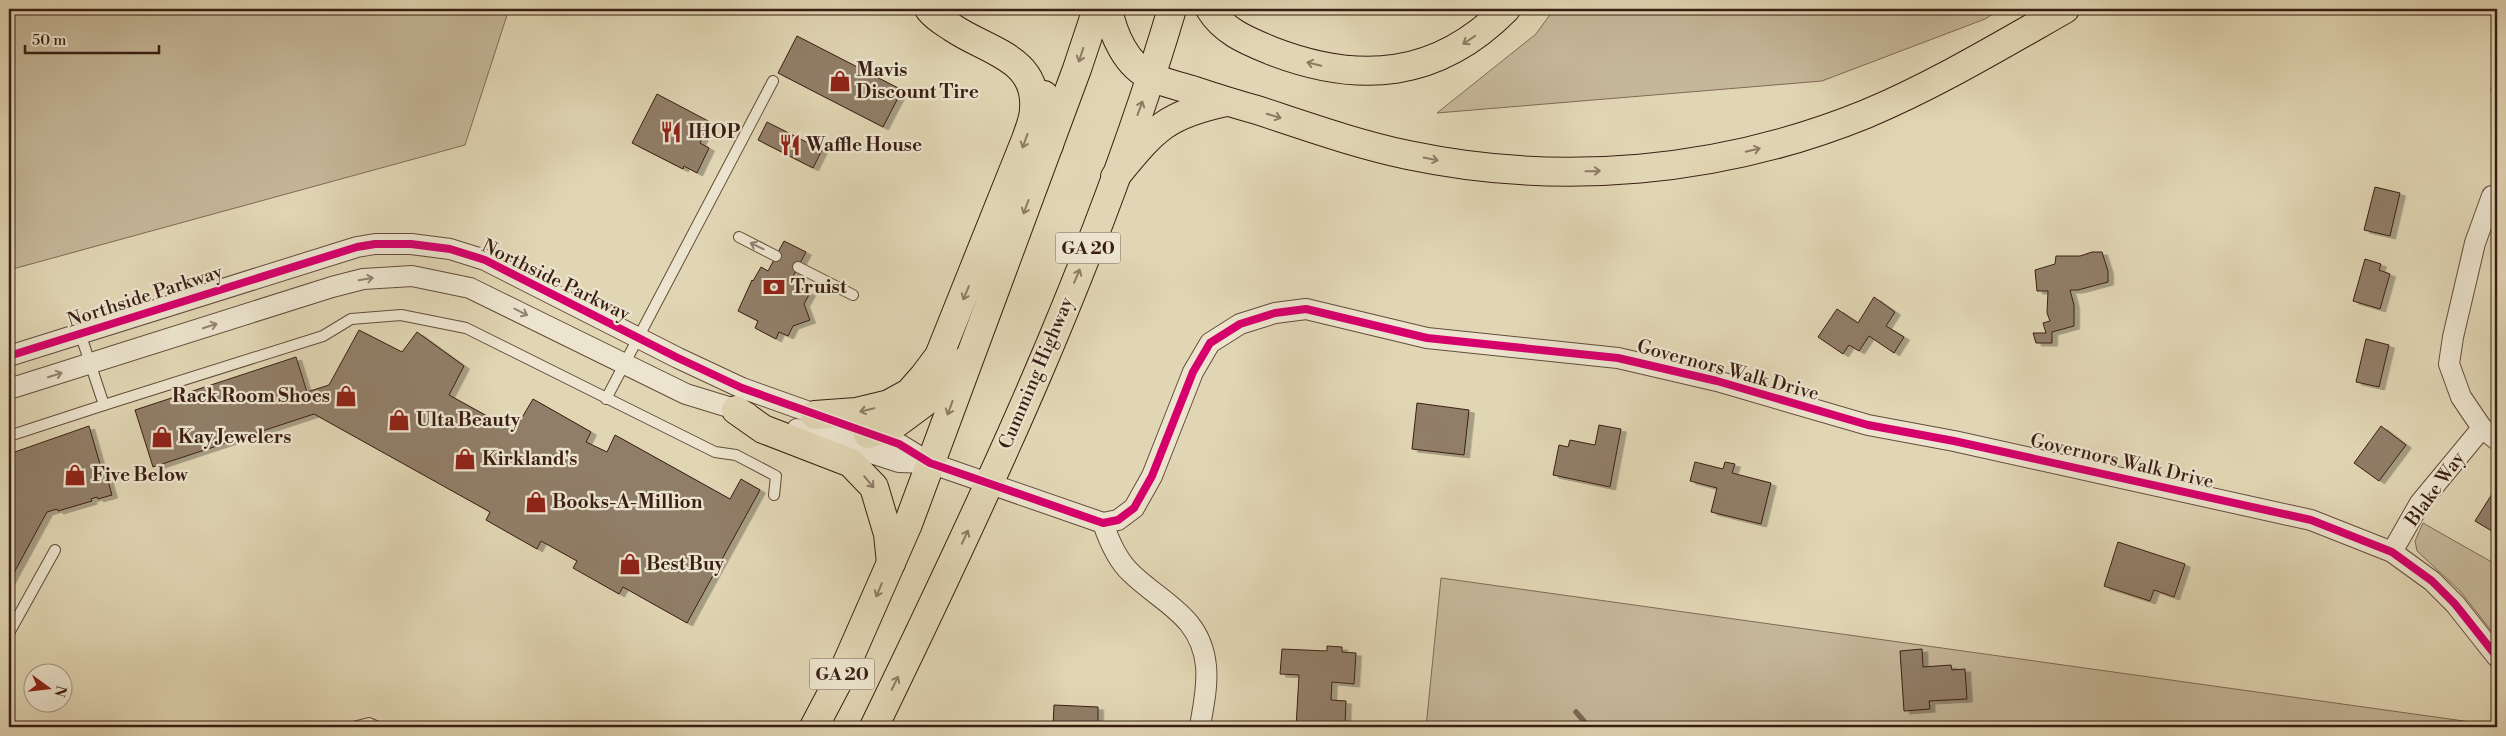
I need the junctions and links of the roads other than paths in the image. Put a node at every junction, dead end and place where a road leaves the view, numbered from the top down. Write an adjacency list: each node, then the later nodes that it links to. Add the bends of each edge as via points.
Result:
1 (929, 9): 29 (main road, one-way to 29, via 934,16 963,35 1014,60 1033,88 1034,111 939,356 910,393 889,404 856,412)
2 (943, 9): 12 (main road, GA 20, via 988,30 1029,60 1042,86)
3 (1097, 9): 12 (main road, one-way to 12)
4 (1108, 9): 9 (main road, via 1125,53)
5 (1172, 9): 9 (main road, Cumming Highway / GA 20)
6 (1210, 9): 7 (main road, one-way to 6, via 1466,44 1436,58 1402,69 1369,72 1311,64 1248,41 1230,31)
7 (1506, 9)
8 (2065, 9): 11 (main road, one-way to 8, via 1365,144 1449,162 1544,171 1596,171 1679,164 1772,146 1866,113 1960,69)
9 (1151, 77): 11 (main road); 13 (main road, Cumming Highway / GA 20, one-way to 9)
10 (773, 81): 20 (lane)
11 (1228, 101): 13 (main road, via 1187,111 1158,128)
12 (1049, 145): 22 (main road, GA 20, one-way to 22)
13 (1115, 177): 34 (main road, Cumming Highway / GA 20, one-way to 13)
14 (2492, 196): 31 (street, via 2475,243 2449,364 2462,397)
15 (739, 237): 16 (lane, one-way to 15)
16 (776, 256)
17 (798, 267): 18 (lane)
18 (853, 295)
19 (80, 333): 20 (street, Northside Parkway, via 324,256 357,247 393,244 437,247 485,260); 21 (street, Northside Parkway); 24 (lane)
20 (638, 338): 23 (lane); 29 (street, Northside Parkway, via 742,388)
21 (9, 356)
22 (969, 359): 30 (main road, via 958,364 925,402 902,420); 33 (main road, GA 20, one-way to 33)
23 (624, 364): 24 (street, one-way to 23, via 332,286 362,279 412,276 470,288); 26 (lane); 28 (street, via 686,394)
24 (89, 365): 25 (street, one-way to 24); 27 (lane)
25 (9, 389)
26 (606, 399): 27 (lane, via 466,328 401,314 351,319 323,336); 35 (lane, via 715,452 736,455 776,476)
27 (104, 404): 32 (lane)
28 (736, 410): 33 (street, via 899,462); 39 (main road, one-way to 39, via 763,429 851,463 874,487 888,534)
29 (815, 415): 30 (street, Northside Parkway)
30 (868, 434): 33 (street, Northside Parkway, via 898,444)
31 (2490, 434): 38 (street, Blake Way, via 2420,503)
32 (9, 436)
33 (930, 464): 34 (street); 39 (main road, GA 20)
34 (991, 483): 36 (street); 45 (main road, Cumming Highway / GA 20, one-way to 34)
35 (774, 495)
36 (1103, 523): 38 (street, Governors Walk Drive, via 1118,520 1134,508 1152,476 1193,372 1210,343 1240,324 1275,313 1306,309 1427,338 1618,358 1717,381 1868,425 1964,443 2311,520); 46 (street, via 1117,556 1130,572 1178,610 1202,646 1206,688)
37 (55, 550): 40 (lane)
38 (2392, 552): 41 (street, Governors Walk Drive, via 2432,581)
39 (891, 562): 44 (main road, GA 20, one-way to 44, via 847,663)
40 (9, 633)
41 (2497, 657)
42 (353, 727): 43 (lane, via 369,722)
43 (378, 727)
44 (814, 727)
45 (874, 727)
46 (1200, 727)

